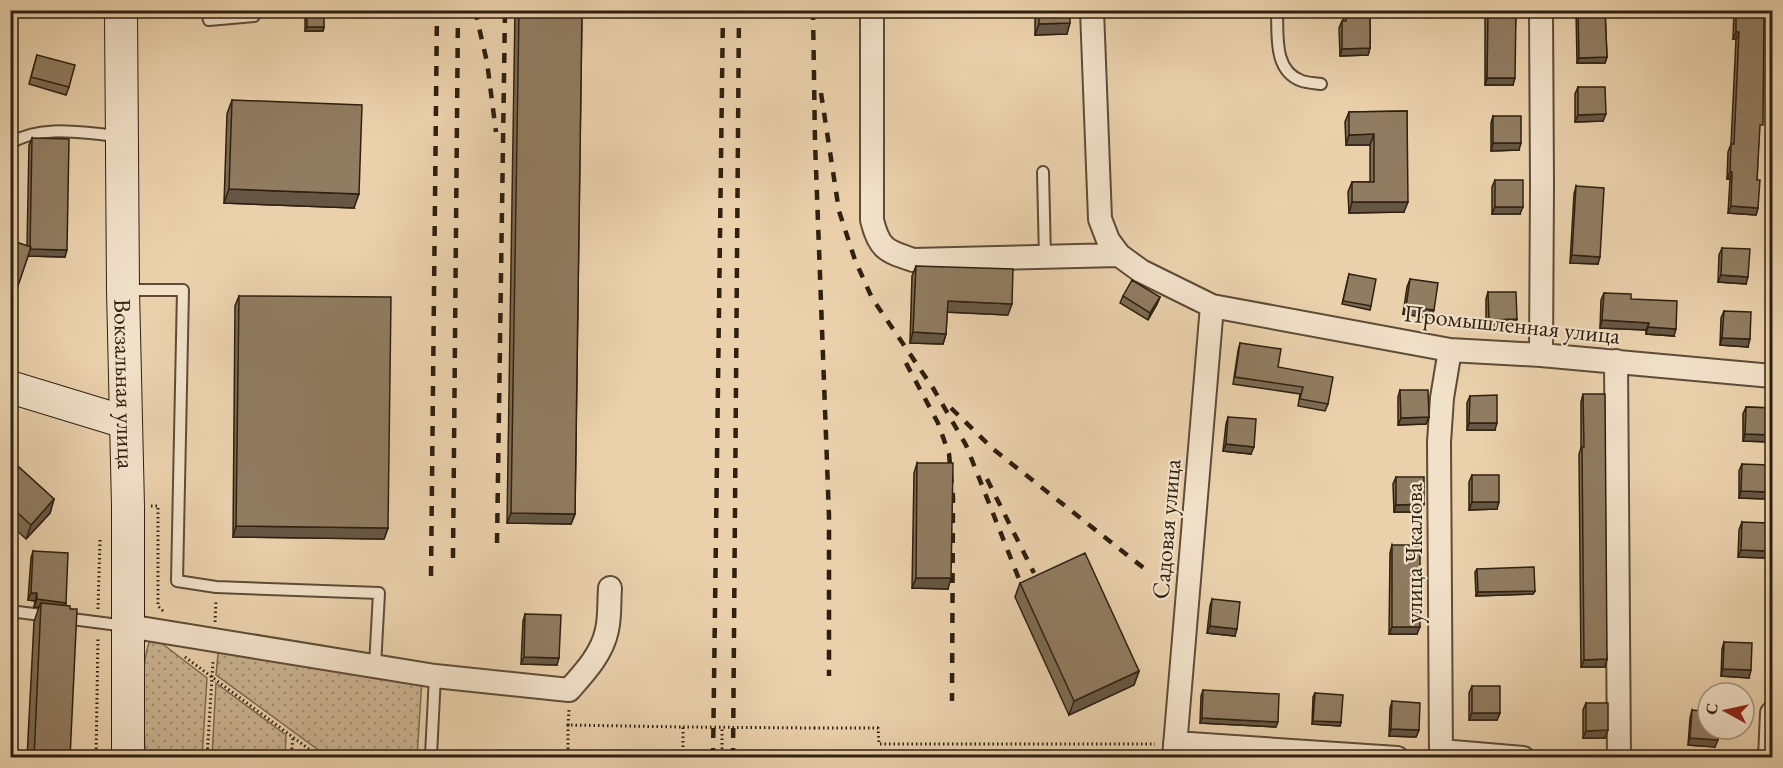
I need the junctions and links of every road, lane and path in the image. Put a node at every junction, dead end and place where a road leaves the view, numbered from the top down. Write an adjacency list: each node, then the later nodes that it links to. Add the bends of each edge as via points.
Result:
1 (122, 10): 9 (main road, Вокзальная улица)
2 (206, 10): 7 (lane, via 209,20)
3 (872, 10): 13 (street, via 876,237 889,252 913,260)
4 (1092, 10): 12 (street, via 1100,219)
5 (1277, 10): 8 (lane, via 1279,57 1288,74)
6 (1541, 10): 17 (street)
7 (254, 16)
8 (1321, 84)
9 (122, 136): 10 (lane, via 37,132); 14 (main road, Вокзальная улица)
10 (10, 143)
11 (1043, 172): 13 (lane)
12 (1119, 255): 13 (street); 15 (street, Промышленная улица, via 1141,272)
13 (1045, 258)
14 (123, 290): 21 (main road, Вокзальная улица); 24 (lane, via 183,290 177,581)
15 (1212, 306): 16 (street, Промышленная улица); 37 (street, Садовая улица)
16 (1450, 350): 17 (street, Промышленная улица); 38 (street, улица Чкалова, via 1439,442)
17 (1541, 355): 18 (street, Промышленная улица)
18 (1616, 362): 19 (street, Промышленная улица); 50 (street)
19 (1773, 376)
20 (10, 387): 21 (main road)
21 (125, 422): 22 (main road, Вокзальная улица)
22 (128, 506): 27 (main road, Вокзальная улица); 28 (path, via 158,506 158,606 169,616)
23 (99, 539): 27 (path)
24 (216, 587): 29 (path); 30 (lane, via 379,593)
25 (610, 588): 31 (street, via 607,631 600,650 569,690)
26 (10, 611): 27 (lane)
27 (108, 626): 28 (street); 40 (path); 41 (main road, Вокзальная улица)
28 (168, 632): 29 (street); 32 (path, via 167,643)
29 (215, 639): 30 (street); 32 (path)
30 (375, 666): 31 (street)
31 (435, 676): 39 (lane)
32 (211, 677): 36 (path); 42 (path)
33 (1773, 713): 51 (street)
34 (683, 727): 35 (path, bridge); 45 (path, via 568,725); 46 (path)
35 (722, 727): 37 (path, bridge, via 878,728 879,744); 47 (path)
36 (292, 736): 43 (path); 44 (path)
37 (1174, 750): 48 (street)
38 (1441, 754): 49 (street)
39 (431, 755)
40 (96, 758)
41 (128, 758)
42 (207, 758)
43 (291, 758)
44 (321, 758)
45 (568, 758)
46 (683, 758)
47 (722, 758)
48 (1397, 758)
49 (1523, 758)
50 (1619, 758)
51 (1770, 758)

